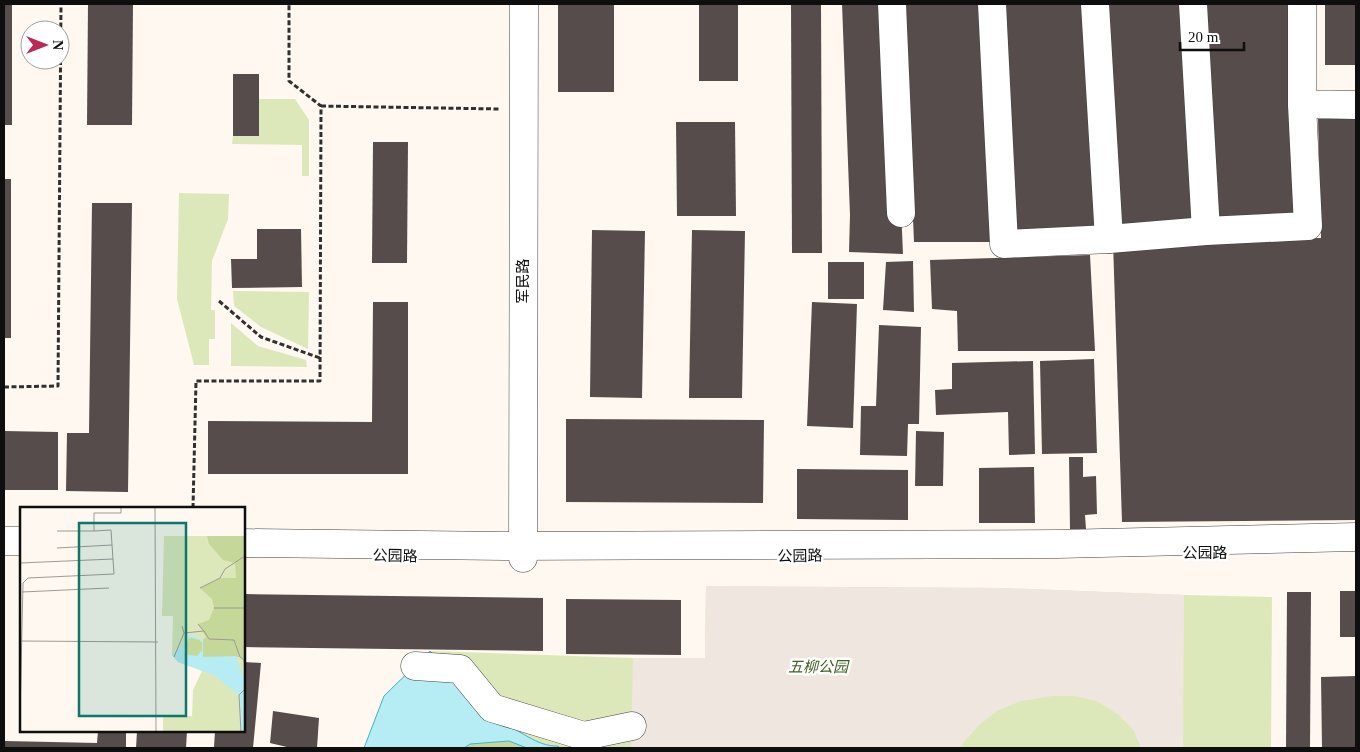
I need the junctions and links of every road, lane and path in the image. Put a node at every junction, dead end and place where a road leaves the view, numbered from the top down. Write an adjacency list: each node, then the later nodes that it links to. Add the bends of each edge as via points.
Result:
1 (61, 4): 18 (path, via 58,386)
2 (289, 4): 11 (path, via 289,81)
3 (524, 4): 12 (street, 军民路)
4 (892, 4): 13 (street)
5 (992, 4): 15 (street, via 1004,244)
6 (1096, 4): 15 (street)
7 (1193, 4): 14 (street)
8 (1302, 4): 9 (street)
9 (1302, 104): 10 (street); 14 (street, via 1308,226)
10 (1356, 105)
11 (321, 106): 12 (path); 17 (path)
12 (523, 109): 27 (street, 军民路)
13 (901, 213)
14 (1206, 231): 15 (street)
15 (1108, 239)
16 (219, 301): 17 (path, via 261,337)
17 (320, 358): 19 (path, via 320,380 196,380)
18 (4, 386)
19 (192, 507)
20 (1356, 537): 27 (street)
21 (4, 540): 22 (street)
22 (20, 541)
23 (245, 543): 27 (street)
24 (4, 551): 25 (street)
25 (20, 551)
26 (1356, 551): 27 (street, 公园路)
27 (524, 552): 28 (street, 公园路)
28 (245, 554)
29 (415, 666): 31 (street, via 460,669 492,708)
30 (632, 726): 31 (street)
31 (586, 742)

